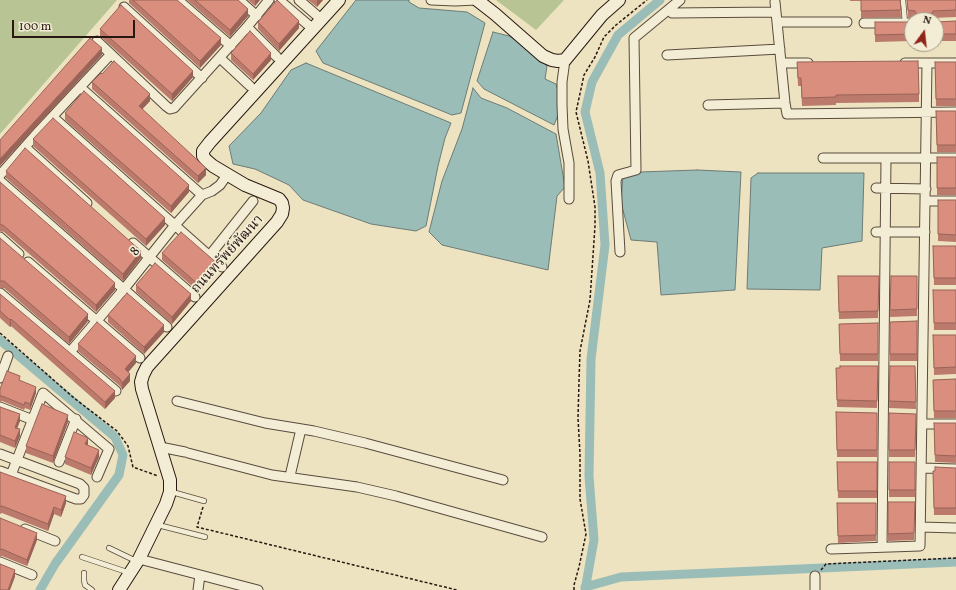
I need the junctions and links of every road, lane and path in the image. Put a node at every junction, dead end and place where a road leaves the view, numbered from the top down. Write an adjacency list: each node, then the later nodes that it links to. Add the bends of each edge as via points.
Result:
1 (178, 0): 27 (street)
2 (239, 0): 18 (street)
3 (269, 0): 18 (street)
4 (279, 0): 25 (street)
5 (299, 0): 19 (street)
6 (339, 0): 19 (street, ถนนทรัพย์พัฒนา)
7 (431, 0): 8 (street)
8 (477, 0): 33 (street, via 543,56 552,60)
9 (619, 0): 33 (street, via 602,15)
10 (647, 0): 128 (path, via 604,37 584,75 576,112 588,161 595,207 595,226 590,300 580,351 579,381 580,499 586,534)
11 (680, 0): 68 (street, via 634,38 636,170 618,175 616,181)
12 (903, 0): 16 (lane)
13 (775, 1): 15 (street)
14 (124, 7): 39 (street)
15 (776, 12): 17 (street); 20 (street)
16 (906, 12)
17 (672, 13)
18 (257, 16): 24 (street)
19 (321, 19): 25 (street, ถนนทรัพย์พัฒนา)
20 (777, 22): 21 (street); 28 (street)
21 (847, 22)
22 (864, 23): 23 (street)
23 (904, 23)
24 (247, 27): 27 (street); 31 (street)
25 (313, 29): 53 (street, ถนนทรัพย์พัฒนา, via 203,151 206,160)
26 (97, 41): 29 (street)
27 (231, 46): 32 (street)
28 (780, 49): 30 (street); 34 (street)
29 (111, 54): 39 (street, via 170,108 174,108); 41 (street)
30 (667, 55)
31 (277, 57)
32 (220, 58): 39 (street); 40 (street)
33 (565, 60): 58 (street, via 562,105 569,163)
34 (782, 63): 35 (street); 42 (street)
35 (820, 63)
36 (896, 63): 37 (street)
37 (926, 63): 38 (street); 45 (street)
38 (956, 63)
39 (202, 78)
40 (250, 86)
41 (80, 87): 46 (street); 57 (street)
42 (785, 103): 43 (street); 45 (street, via 788,114)
43 (708, 105)
44 (956, 112): 45 (street)
45 (927, 113): 50 (street)
46 (53, 116): 47 (street); 63 (street)
47 (25, 147): 52 (street); 62 (street)
48 (823, 158): 49 (street)
49 (886, 158): 50 (street); 55 (street)
50 (926, 158): 51 (street); 56 (street)
51 (956, 158)
52 (0, 175)
53 (227, 175): 57 (street, 8, via 220,186); 90 (street, ถนนทรัพย์พัฒนา, via 279,199 282,214 143,375 142,389)
54 (0, 181): 72 (street)
55 (881, 188): 56 (street); 64 (street)
56 (926, 189): 59 (street)
57 (202, 195): 63 (street, 8)
58 (569, 199)
59 (925, 201): 60 (street); 65 (street)
60 (956, 201)
61 (254, 202): 69 (street)
62 (96, 211)
63 (175, 225): 69 (street); 70 (street, 8)
64 (880, 232): 65 (street); 110 (street, via 885,276)
65 (925, 232): 87 (street, via 929,247 920,277 928,291 920,322 927,336 919,367 926,381 919,415)
66 (0, 237): 75 (street)
67 (126, 237): 70 (street)
68 (620, 252)
69 (210, 255): 71 (street)
70 (149, 258): 72 (street, 8); 74 (street)
71 (222, 267)
72 (124, 290): 75 (street, 8); 76 (street)
73 (0, 293): 78 (street)
74 (195, 297)
75 (97, 321): 78 (street, 8); 80 (street)
76 (167, 327)
77 (0, 333): 101 (path, via 74,398 117,431 128,446 132,467)
78 (70, 352): 82 (street)
79 (8, 356): 81 (street)
80 (140, 358)
81 (0, 378)
82 (116, 391)
83 (177, 401): 89 (street, via 265,423)
84 (0, 407): 86 (street)
85 (76, 419): 86 (street, via 43,393); 93 (street); 99 (street, via 109,449)
86 (33, 420): 92 (street)
87 (923, 424): 88 (street); 94 (street)
88 (956, 424)
89 (301, 429): 98 (street); 100 (street, via 365,443)
90 (160, 447): 98 (street, via 257,472); 101 (street, ถนนทรัพย์พัฒนา)
91 (0, 454): 92 (street)
92 (17, 461): 97 (street); 97 (street, via 80,484 84,488 84,495 81,499 76,499)
93 (59, 462)
94 (919, 465): 95 (street); 105 (street, via 918,504)
95 (956, 469)
96 (0, 471): 97 (street)
97 (11, 475)
98 (290, 476): 108 (street, via 396,496)
99 (97, 477)
100 (503, 480)
101 (170, 486): 102 (lane); 104 (street, via 166,504)
102 (204, 501): 127 (path, via 198,527)
103 (14, 524): 109 (street)
104 (156, 524): 107 (lane); 115 (street)
105 (921, 527): 106 (street); 110 (street, via 920,546)
106 (956, 528)
107 (205, 537)
108 (542, 537)
109 (55, 541)
110 (882, 547): 112 (street)
111 (109, 548): 115 (lane)
112 (832, 549)
113 (82, 557): 119 (lane)
114 (956, 558): 117 (path)
115 (138, 560): 119 (street); 121 (street)
116 (0, 562): 120 (street)
117 (826, 564)
118 (84, 573): 123 (lane, via 84,580)
119 (130, 574): 124 (street)
120 (32, 575)
121 (200, 575): 125 (street); 126 (street)
122 (815, 576): 129 (street)
123 (92, 590)
124 (119, 590)
125 (198, 590)
126 (258, 590)
127 (457, 590)
128 (574, 590)
129 (814, 590)

